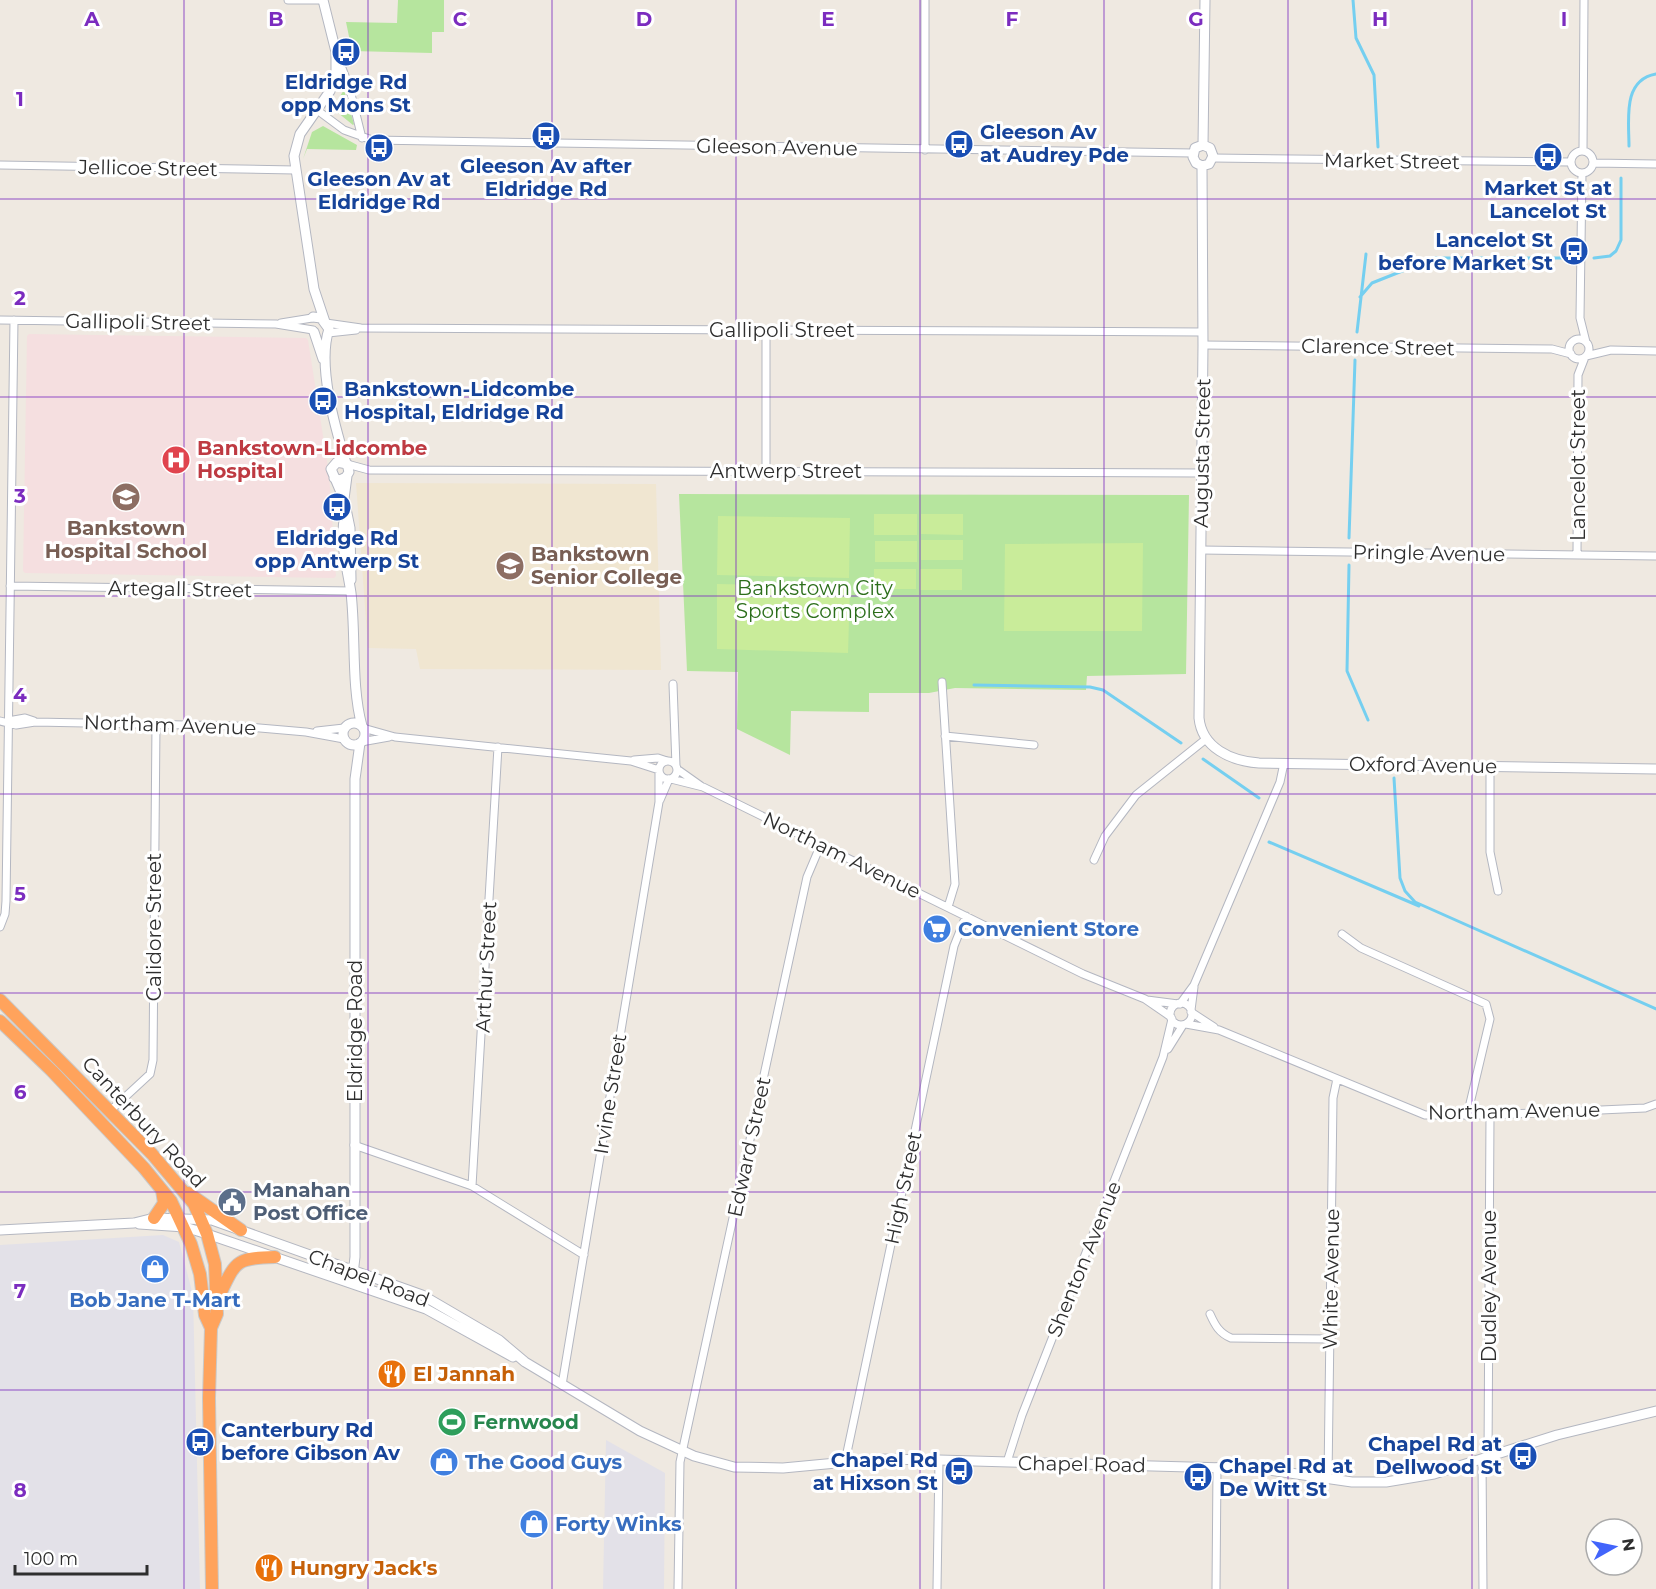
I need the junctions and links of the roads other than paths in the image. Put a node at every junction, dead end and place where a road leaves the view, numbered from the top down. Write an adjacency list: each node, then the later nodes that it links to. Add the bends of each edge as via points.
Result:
1 (288, 0): 2 (street)
2 (323, 0): 6 (street)
3 (925, 0): 10 (street)
4 (1205, 0): 9 (street)
5 (1584, 0): 11 (street)
6 (336, 52): 7 (street, via 333,86); 8 (street)
7 (317, 110): 8 (street); 19 (street, via 297,139)
8 (362, 138): 10 (street, Gleeson Avenue)
9 (1203, 145): 12 (street); 13 (street, via 1212,151)
10 (925, 150): 12 (street, Gleeson Avenue)
11 (1582, 151): 14 (street, via 1575,153); 15 (street, via 1590,155)
12 (1193, 153): 18 (street, via 1194,160)
13 (1213, 159): 14 (street, Market Street); 18 (street)
14 (1571, 162): 20 (street, via 1573,169)
15 (1593, 163): 16 (street); 20 (street)
16 (1656, 164)
17 (0, 165): 19 (street, Jellicoe Street)
18 (1202, 166): 30 (street, Augusta Street)
19 (295, 170): 21 (street)
20 (1582, 173): 23 (street)
21 (314, 289): 22 (street); 27 (street)
22 (313, 318): 26 (street, Gallipoli Street); 27 (street, via 319,317); 29 (street, via 309,324)
23 (1580, 318): 31 (street); 32 (street)
24 (0, 320): 25 (street, Gallipoli Street)
25 (14, 320): 26 (street, Gallipoli Street); 53 (street)
26 (276, 324): 29 (street, Gallipoli Street)
27 (326, 328): 28 (street, Gallipoli Street); 29 (street, via 321,336); 39 (street)
28 (766, 330): 30 (street, Gallipoli Street); 45 (street)
29 (314, 331): 39 (street)
30 (1203, 332): 33 (street, Augusta Street)
31 (1572, 342): 32 (street, via 1581,339); 34 (street, Clarence Street); 37 (street)
32 (1587, 343): 35 (street); 38 (street, via 1589,350)
33 (1203, 345): 34 (street, Clarence Street); 46 (street, Augusta Street)
34 (1552, 349): 37 (street, Clarence Street)
35 (1611, 350): 36 (street); 38 (street)
36 (1656, 351)
37 (1572, 355): 38 (street); 40 (street, Lancelot Street)
38 (1585, 356): 40 (street, Lancelot Street)
39 (326, 367): 41 (street)
40 (1578, 375): 51 (street, Lancelot Street)
41 (336, 433): 42 (street); 43 (street)
42 (334, 464): 43 (street); 48 (street)
43 (346, 464): 44 (street, Antwerp Street); 47 (street)
44 (369, 470): 45 (street, Antwerp Street); 47 (street, Antwerp Street)
45 (766, 471): 46 (street, Antwerp Street)
46 (1202, 473): 50 (street, Augusta Street)
47 (348, 476): 48 (street, via 342,480); 49 (street)
48 (334, 478): 49 (street)
49 (344, 499): 54 (street, via 342,528)
50 (1201, 550): 51 (street, Pringle Avenue); 66 (street, Augusta Street, via 1199,718)
51 (1577, 555): 52 (street, Pringle Avenue)
52 (1656, 556)
53 (10, 586): 54 (street, Artegall Street); 58 (street)
54 (351, 591): 57 (street)
55 (942, 682): 63 (street)
56 (673, 684): 65 (street)
57 (356, 696): 60 (street); 61 (street)
58 (4, 721): 59 (street, Northam Avenue, via 25,725); 87 (street, via 6,900)
59 (156, 724): 62 (street, Northam Avenue); 103 (street, Calidore Street, via 153,1060 150,1074)
60 (346, 726): 61 (street, via 355,722); 62 (street, Northam Avenue); 67 (street)
61 (363, 727): 64 (street); 68 (street, via 365,735)
62 (306, 732): 67 (street, Northam Avenue)
63 (945, 736): 69 (street); 85 (street, via 955,884)
64 (395, 737): 68 (street); 70 (street)
65 (674, 738): 72 (street); 75 (street)
66 (1206, 739): 73 (street, Oxford Avenue, via 1239,760); 83 (street, via 1136,795 1105,836)
67 (346, 741): 68 (street); 78 (street, Eldridge Road)
68 (361, 742): 78 (street, Eldridge Road)
69 (1034, 745)
70 (498, 747): 71 (street); 107 (street, Arthur Street)
71 (631, 761): 72 (street); 77 (street)
72 (667, 761): 75 (street, Northam Avenue); 77 (street)
73 (1284, 763): 74 (street, Oxford Avenue); 89 (street, via 1280,782)
74 (1490, 766): 76 (street, Oxford Avenue); 84 (street, via 1490,852)
75 (676, 767): 79 (street, Irvine Street); 80 (street, Northam Avenue)
76 (1653, 767)
77 (659, 772): 79 (street, Northam Avenue); 81 (street, Irvine Street)
78 (355, 779): 106 (street, Eldridge Road)
79 (670, 779): 80 (street, Northam Avenue); 81 (street, Irvine Street)
80 (703, 788): 82 (street, Northam Avenue)
81 (659, 802): 117 (street, Irvine Street)
82 (821, 844): 85 (street, Northam Avenue); 128 (street, Edward Street, via 807,877)
83 (1094, 860)
84 (1498, 891)
85 (948, 907): 86 (street, Northam Avenue)
86 (966, 916): 90 (street, Northam Avenue, via 1083,974); 131 (street, High Street, via 954,946)
87 (0, 927)
88 (1342, 934): 105 (street, via 1360,948 1486,1004 1489,1027)
89 (1194, 985): 92 (street); 93 (street)
90 (1145, 999): 92 (street, Northam Avenue); 94 (street, Northam Avenue)
91 (0, 1000): 103 (highway, Canterbury Road)
92 (1179, 1004): 93 (street); 94 (street, via 1172,1008)
93 (1191, 1011): 96 (street); 97 (street, Northam Avenue)
94 (1171, 1018): 96 (street); 98 (street, Shenton Avenue)
95 (0, 1021): 108 (highway, Canterbury Road)
96 (1184, 1024): 97 (street, Northam Avenue); 98 (street, Shenton Avenue)
97 (1219, 1030): 99 (street, Northam Avenue)
98 (1163, 1057): 132 (street, Shenton Avenue)
99 (1337, 1079): 105 (street, Northam Avenue, via 1425,1115); 124 (street, White Avenue, via 1333,1098)
100 (1656, 1104): 101 (street, Northam Avenue)
101 (1645, 1108): 102 (street, Northam Avenue); 104 (street, Northam Avenue)
102 (1656, 1110)
103 (110, 1111): 109 (highway, Canterbury Road)
104 (1490, 1115): 105 (street, Northam Avenue); 129 (street, Dudley Avenue)
105 (1467, 1116)
106 (354, 1145): 107 (street); 119 (street, Eldridge Road)
107 (472, 1186): 117 (street)
108 (162, 1188): 110 (highway, via 164,1203); 113 (highway, Canterbury Road)
109 (184, 1192): 111 (highway, Canterbury Road); 115 (highway, via 200,1199)
110 (154, 1218): 112 (street); 113 (street)
111 (201, 1220): 113 (street, Chapel Road); 115 (street, Chapel Road); 116 (highway, Canterbury Road)
112 (134, 1223): 113 (street); 114 (street)
113 (183, 1223): 116 (street, Chapel Road); 123 (highway, Canterbury Road, via 200,1274)
114 (0, 1230)
115 (241, 1230): 119 (street, Chapel Road)
116 (207, 1234): 118 (street, Chapel Road); 121 (highway, Canterbury Road, via 215,1264)
117 (584, 1255): 126 (street, Irvine Street)
118 (275, 1257): 120 (street, Chapel Road); 121 (highway, via 239,1261)
119 (354, 1271): 120 (street, Eldridge Road); 125 (street, Chapel Road, via 436,1303 499,1340)
120 (352, 1283): 125 (street, Chapel Road, via 441,1316)
121 (217, 1300): 123 (highway, Canterbury Road)
122 (1210, 1314): 124 (street, via 1222,1334 1231,1338)
123 (211, 1328): 135 (highway, Canterbury Road, via 208,1422)
124 (1331, 1339): 134 (street, White Avenue)
125 (525, 1362): 126 (street, Chapel Road)
126 (562, 1385): 128 (street, Chapel Road)
127 (1656, 1411): 129 (street, Chapel Road)
128 (682, 1452): 131 (street, Chapel Road, via 752,1468); 136 (street, Edward Street)
129 (1485, 1458): 134 (street, Chapel Road, via 1398,1481); 139 (street, Dudley Avenue)
130 (939, 1460): 131 (street, Chapel Road); 132 (street, Chapel Road); 137 (street)
131 (845, 1462)
132 (1007, 1462): 133 (street, Chapel Road)
133 (1217, 1467): 134 (street, Chapel Road); 138 (street)
134 (1328, 1479)
135 (212, 1589)
136 (678, 1589)
137 (937, 1589)
138 (1216, 1589)
139 (1483, 1589)

